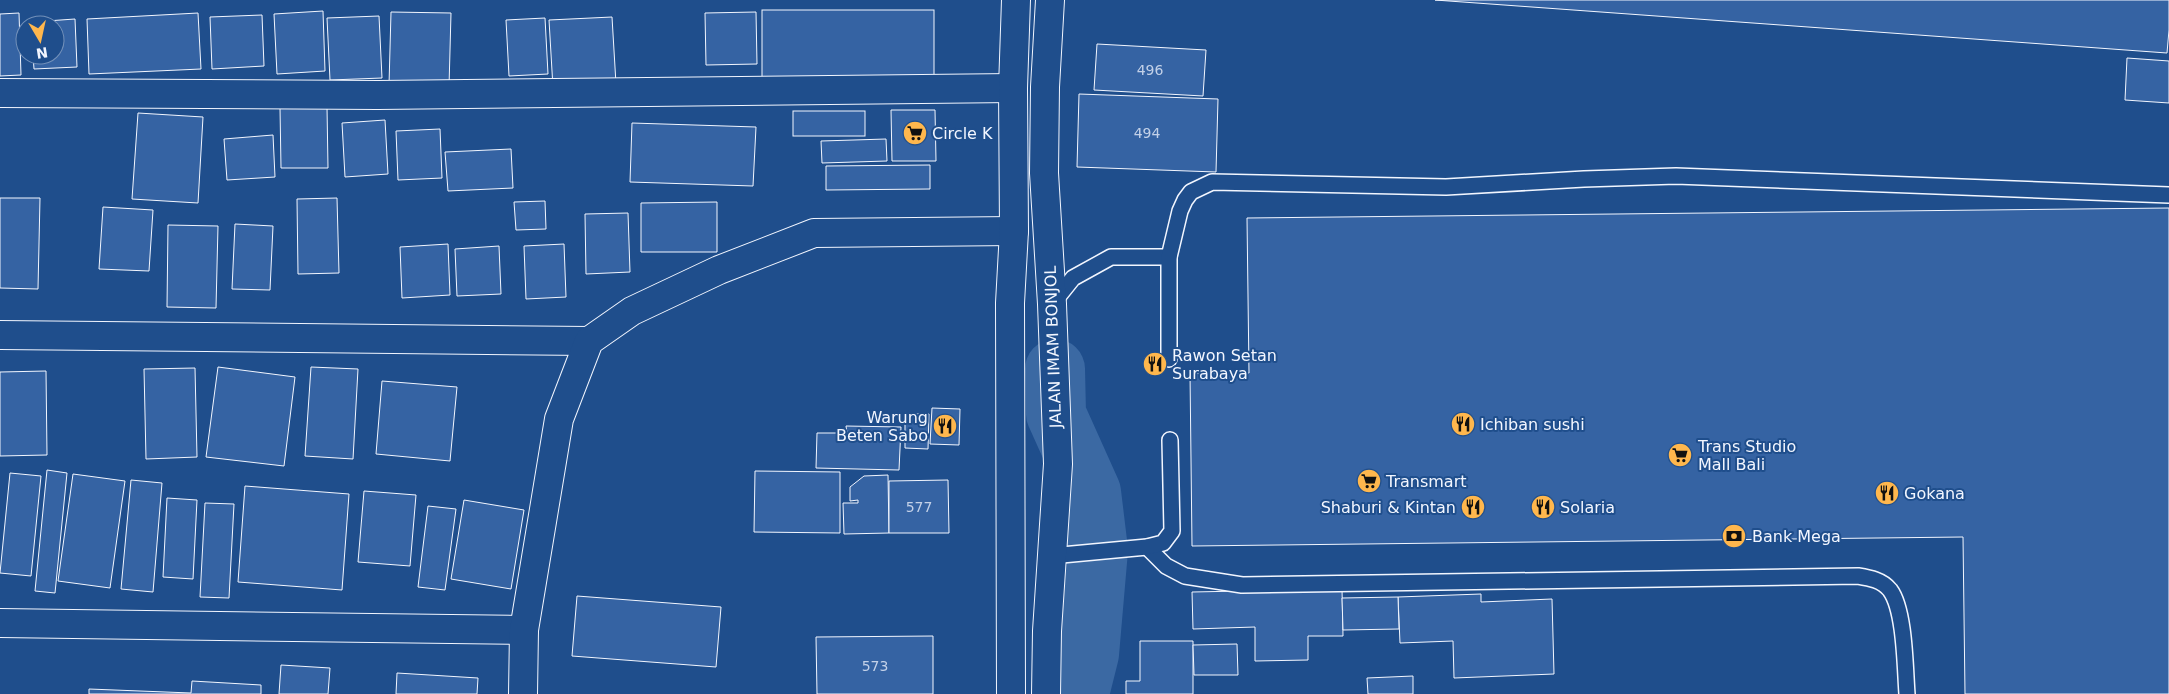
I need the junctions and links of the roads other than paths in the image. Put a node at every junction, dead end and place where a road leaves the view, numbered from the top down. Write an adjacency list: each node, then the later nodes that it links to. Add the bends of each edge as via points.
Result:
1 (1016, 0): 3 (main road)
2 (1050, 0): 8 (main road, JALAN IMAM BONJOL, via 1044,173)
3 (1013, 88): 4 (main road, via 378,95); 6 (main road)
4 (0, 93)
5 (2169, 195): 7 (lane, via 1676,176 1446,187 1212,182 1191,192 1185,200)
6 (1014, 231): 9 (main road); 11 (main road, via 814,233 719,270 632,311)
7 (1169, 257): 8 (lane, via 1111,257 1073,278); 12 (lane)
8 (1053, 302): 9 (main road); 15 (main road, JALAN IMAM BONJOL, via 1058,464)
9 (1010, 303): 19 (main road)
10 (0, 335): 11 (main road)
11 (589, 341): 17 (main road, via 559,419)
12 (1169, 359)
13 (1170, 440): 14 (lane, via 1172,531 1163,543)
14 (1147, 547): 15 (lane); 21 (lane, via 1166,566 1185,576 1242,585 1849,576 1877,580 1890,590 1902,620)
15 (1051, 556): 20 (main road, JALAN IMAM BONJOL)
16 (0, 623): 17 (main road)
17 (524, 630): 18 (main road)
18 (524, 694)
19 (1010, 694)
20 (1046, 694)
21 (1907, 694)

